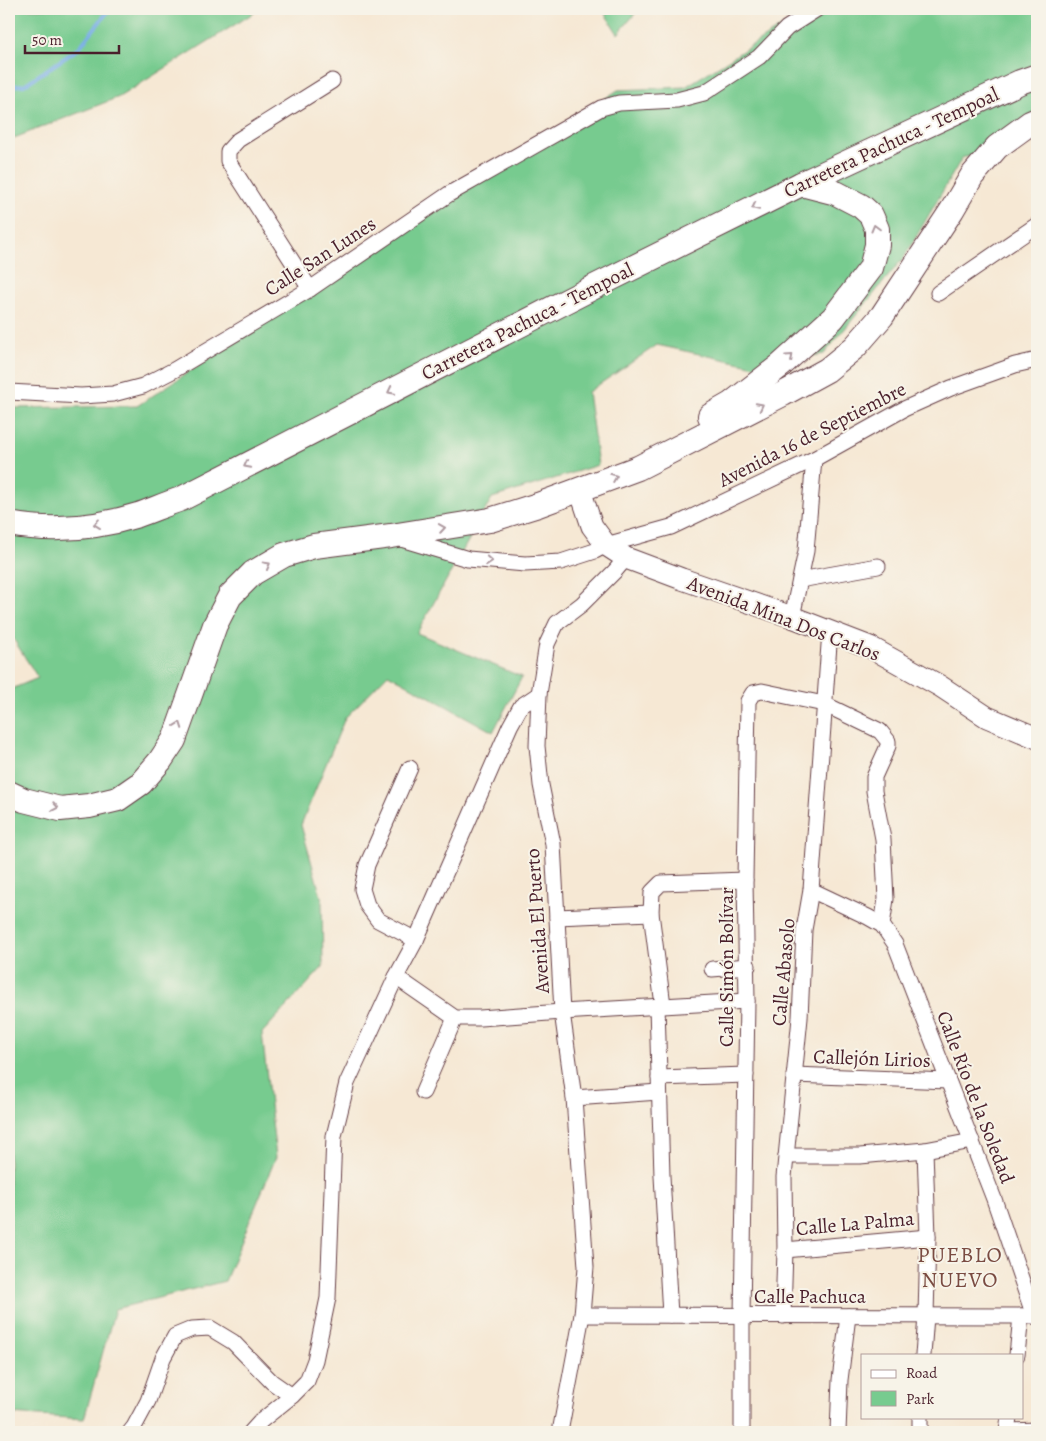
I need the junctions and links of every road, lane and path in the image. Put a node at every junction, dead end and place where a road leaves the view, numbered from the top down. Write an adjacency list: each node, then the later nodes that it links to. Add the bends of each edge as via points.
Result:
1 (817, 9): 7 (street, Calle San Lunes, via 787,28 759,57 704,93 677,100 619,103 601,108 449,194)
2 (1037, 76): 5 (main road, Carretera Pachuca - Tempoal)
3 (332, 81): 7 (street, via 238,140 228,151 228,161)
4 (1037, 120): 12 (main road, one-way to 4, via 827,370 855,346 882,316 972,176 997,147)
5 (801, 184): 12 (main road, one-way to 5, via 667,440 731,404 781,365 834,318 871,268 877,245 877,229 871,216 861,206 836,193); 14 (main road, Carretera Pachuca - Tempoal, one-way to 14, via 181,498 138,515 103,524 61,528)
6 (1037, 225): 8 (street)
7 (310, 289): 10 (street, Calle San Lunes, via 143,386 113,394 81,396)
8 (938, 293)
9 (1037, 360): 11 (street, Avenida 16 de Septiembre, via 951,388 904,409)
10 (9, 392)
11 (814, 459): 16 (street, Avenida 16 de Septiembre, via 671,527); 19 (street, via 806,551)
12 (638, 468): 13 (main road, one-way to 12)
13 (580, 490): 15 (main road, one-way to 13, via 490,520); 16 (street, Avenida Mina Dos Carlos, via 592,526)
14 (9, 524)
15 (391, 536): 16 (street, one-way to 16, via 468,559 525,564 561,562); 26 (main road, one-way to 15, via 60,809 118,798 141,783 174,740 215,625 230,596 252,573 284,555 314,546)
16 (606, 545): 17 (street, Avenida Mina Dos Carlos)
17 (626, 558): 20 (street, Avenida Mina Dos Carlos); 22 (street, Avenida El Puerto, via 582,604 557,622 546,644)
18 (878, 566): 19 (street)
19 (800, 580): 20 (street)
20 (792, 617): 21 (street, Avenida Mina Dos Carlos)
21 (830, 631): 23 (street, Calle Abasolo); 24 (street, Avenida Mina Dos Carlos, via 870,647 940,686 987,718)
22 (539, 694): 30 (street, Avenida El Puerto, via 537,746 553,844); 32 (street, via 521,706 510,726)
23 (824, 704): 27 (street, Calle Simón Bolívar, via 762,691 752,693 748,701); 28 (street, Calle Abasolo); 31 (street, via 880,731 888,741 874,777 883,839 886,899)
24 (1037, 738)
25 (410, 768): 32 (street, via 367,865 362,889 378,920)
26 (9, 793)
27 (745, 880): 29 (street, via 661,883 652,892); 33 (street, Calle Simón Bolívar)
28 (811, 890): 31 (street); 41 (street, Calle Abasolo, via 804,930)
29 (651, 913): 30 (street); 37 (street)
30 (558, 917): 38 (street, Avenida El Puerto)
31 (882, 925): 42 (street, Calle Río de la Soledad, via 895,944)
32 (416, 940): 35 (street)
33 (748, 966): 34 (street); 36 (street, Calle Simón Bolívar)
34 (712, 969)
35 (396, 977): 39 (street); 60 (street, via 347,1083 334,1136 328,1298 307,1381)
36 (748, 1001): 37 (street); 40 (street, Calle Simón Bolívar)
37 (660, 1006): 38 (street); 43 (street)
38 (562, 1012): 39 (street); 45 (street, Avenida El Puerto)
39 (455, 1018): 44 (street)
40 (746, 1075): 43 (street); 53 (street, Calle Simón Bolívar)
41 (794, 1075): 42 (street, Callejón Lirios); 48 (street, Calle Abasolo)
42 (948, 1081): 46 (street, Calle Río de la Soledad)
43 (659, 1085): 45 (street); 52 (street)
44 (423, 1092)
45 (574, 1098): 51 (street, Avenida El Puerto, via 586,1267)
46 (972, 1141): 47 (street); 57 (street, Calle Río de la Soledad)
47 (925, 1150): 48 (street, via 860,1156); 49 (street)
48 (786, 1156): 50 (street, Calle Abasolo)
49 (928, 1237): 50 (street, Calle La Palma); 56 (street)
50 (785, 1250): 54 (street, Calle Abasolo)
51 (582, 1315): 52 (street, Calle Pachuca); 66 (street, Avenida El Puerto)
52 (670, 1316): 53 (street, Calle Pachuca)
53 (742, 1316): 54 (street, Calle Pachuca); 67 (street, Calle Simón Bolívar)
54 (783, 1316): 55 (street, Calle Pachuca)
55 (848, 1316): 56 (street, Calle Pachuca); 68 (street)
56 (926, 1316): 57 (street, Calle Pachuca); 58 (street)
57 (1031, 1316): 59 (street)
58 (923, 1354)
59 (1017, 1354)
60 (292, 1396): 64 (street, via 272,1382 233,1342 210,1328 192,1329 175,1336 163,1358 148,1401); 65 (street)
61 (920, 1418): 69 (street)
62 (1008, 1427): 63 (street)
63 (1037, 1430)
64 (130, 1432)
65 (251, 1432)
66 (560, 1432)
67 (742, 1432)
68 (838, 1432)
69 (920, 1432)

